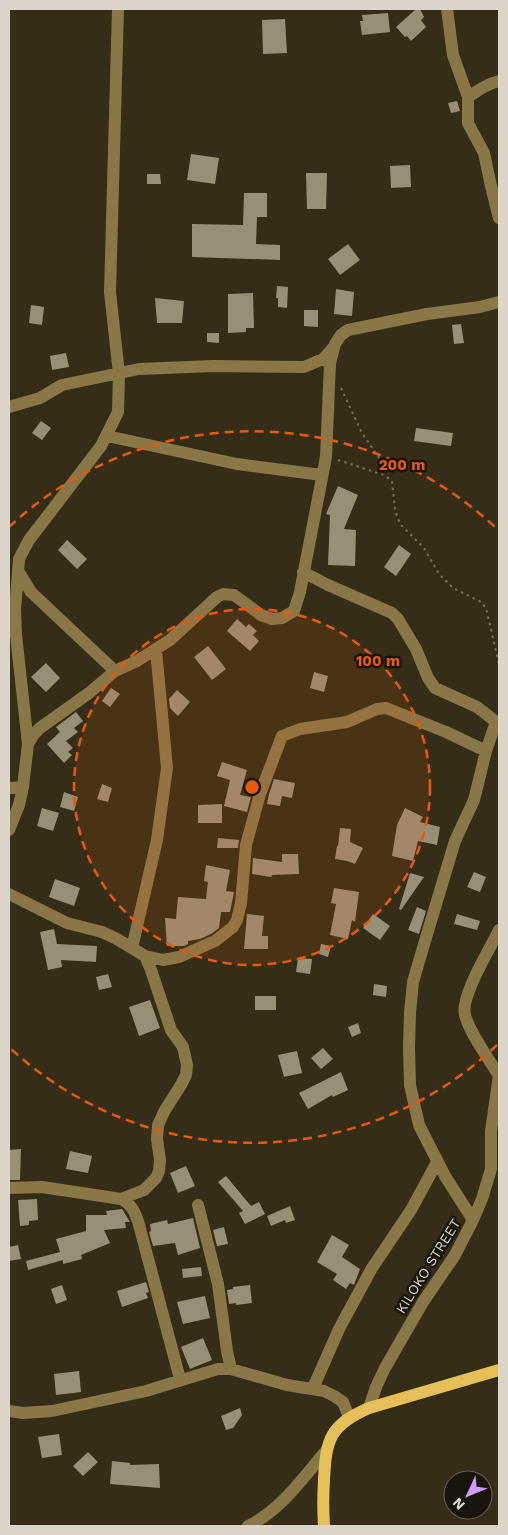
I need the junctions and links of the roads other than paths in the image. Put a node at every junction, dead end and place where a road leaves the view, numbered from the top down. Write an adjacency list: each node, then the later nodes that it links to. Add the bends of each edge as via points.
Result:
1 (118, 9): 8 (street, via 110,292)
2 (447, 9): 4 (street, via 453,55)
3 (499, 81): 4 (street)
4 (468, 97): 5 (street, via 468,122 484,153)
5 (499, 218)
6 (499, 302): 7 (street, via 348,330)
7 (335, 344): 8 (street, via 323,359 304,367 213,366 139,369); 11 (street, via 330,363 326,457)
8 (119, 374): 9 (street, via 62,385 40,398); 10 (street, via 118,412)
9 (9, 408)
10 (107, 436): 11 (street, via 237,464); 12 (street, via 29,540)
11 (322, 475): 13 (street)
12 (15, 565): 15 (street, via 31,592); 17 (street, via 16,635)
13 (303, 572): 14 (street, via 297,604 288,615 272,619 253,610 234,595 223,594); 16 (street, via 392,613 416,649 435,688 477,706)
14 (156, 650): 15 (street); 24 (street, via 167,768 157,840)
15 (115, 671): 17 (street, via 40,728)
16 (498, 723): 18 (street)
17 (28, 744): 19 (street)
18 (486, 751): 25 (street, via 386,708 347,722 300,729 282,736 260,794 246,845 241,904 233,927 216,942 179,957 163,960); 27 (street, via 474,800 455,841 413,982 408,1047 410,1086 419,1125)
19 (23, 787): 20 (street); 21 (street)
20 (9, 788)
21 (9, 830)
22 (9, 894): 24 (street, via 67,923 102,932)
23 (499, 930): 26 (street, via 469,991 464,1014)
24 (132, 948): 25 (street)
25 (145, 956): 29 (street, via 171,1030 183,1047 187,1065 181,1085 158,1125 160,1160 156,1178 144,1190)
26 (499, 1076): 31 (street, KILOKO STREET, via 491,1131 491,1169)
27 (437, 1162): 31 (street); 35 (street, via 411,1210 367,1276)
28 (9, 1188): 29 (street, via 42,1186)
29 (121, 1199): 34 (street, via 130,1203 138,1221)
30 (198, 1205): 32 (street, via 218,1284)
31 (473, 1220): 36 (street, KILOKO STREET, via 398,1343)
32 (231, 1369): 34 (street, via 218,1369); 35 (street, via 287,1385)
33 (499, 1370): 36 (main road)
34 (180, 1379): 37 (street, via 146,1391 52,1411)
35 (313, 1388): 38 (street, via 343,1402)
36 (369, 1408): 38 (main road)
37 (9, 1411)
38 (349, 1416): 39 (main road, via 329,1440)
39 (326, 1451): 40 (street, via 281,1504); 41 (main road)
40 (248, 1526)
41 (324, 1526)

